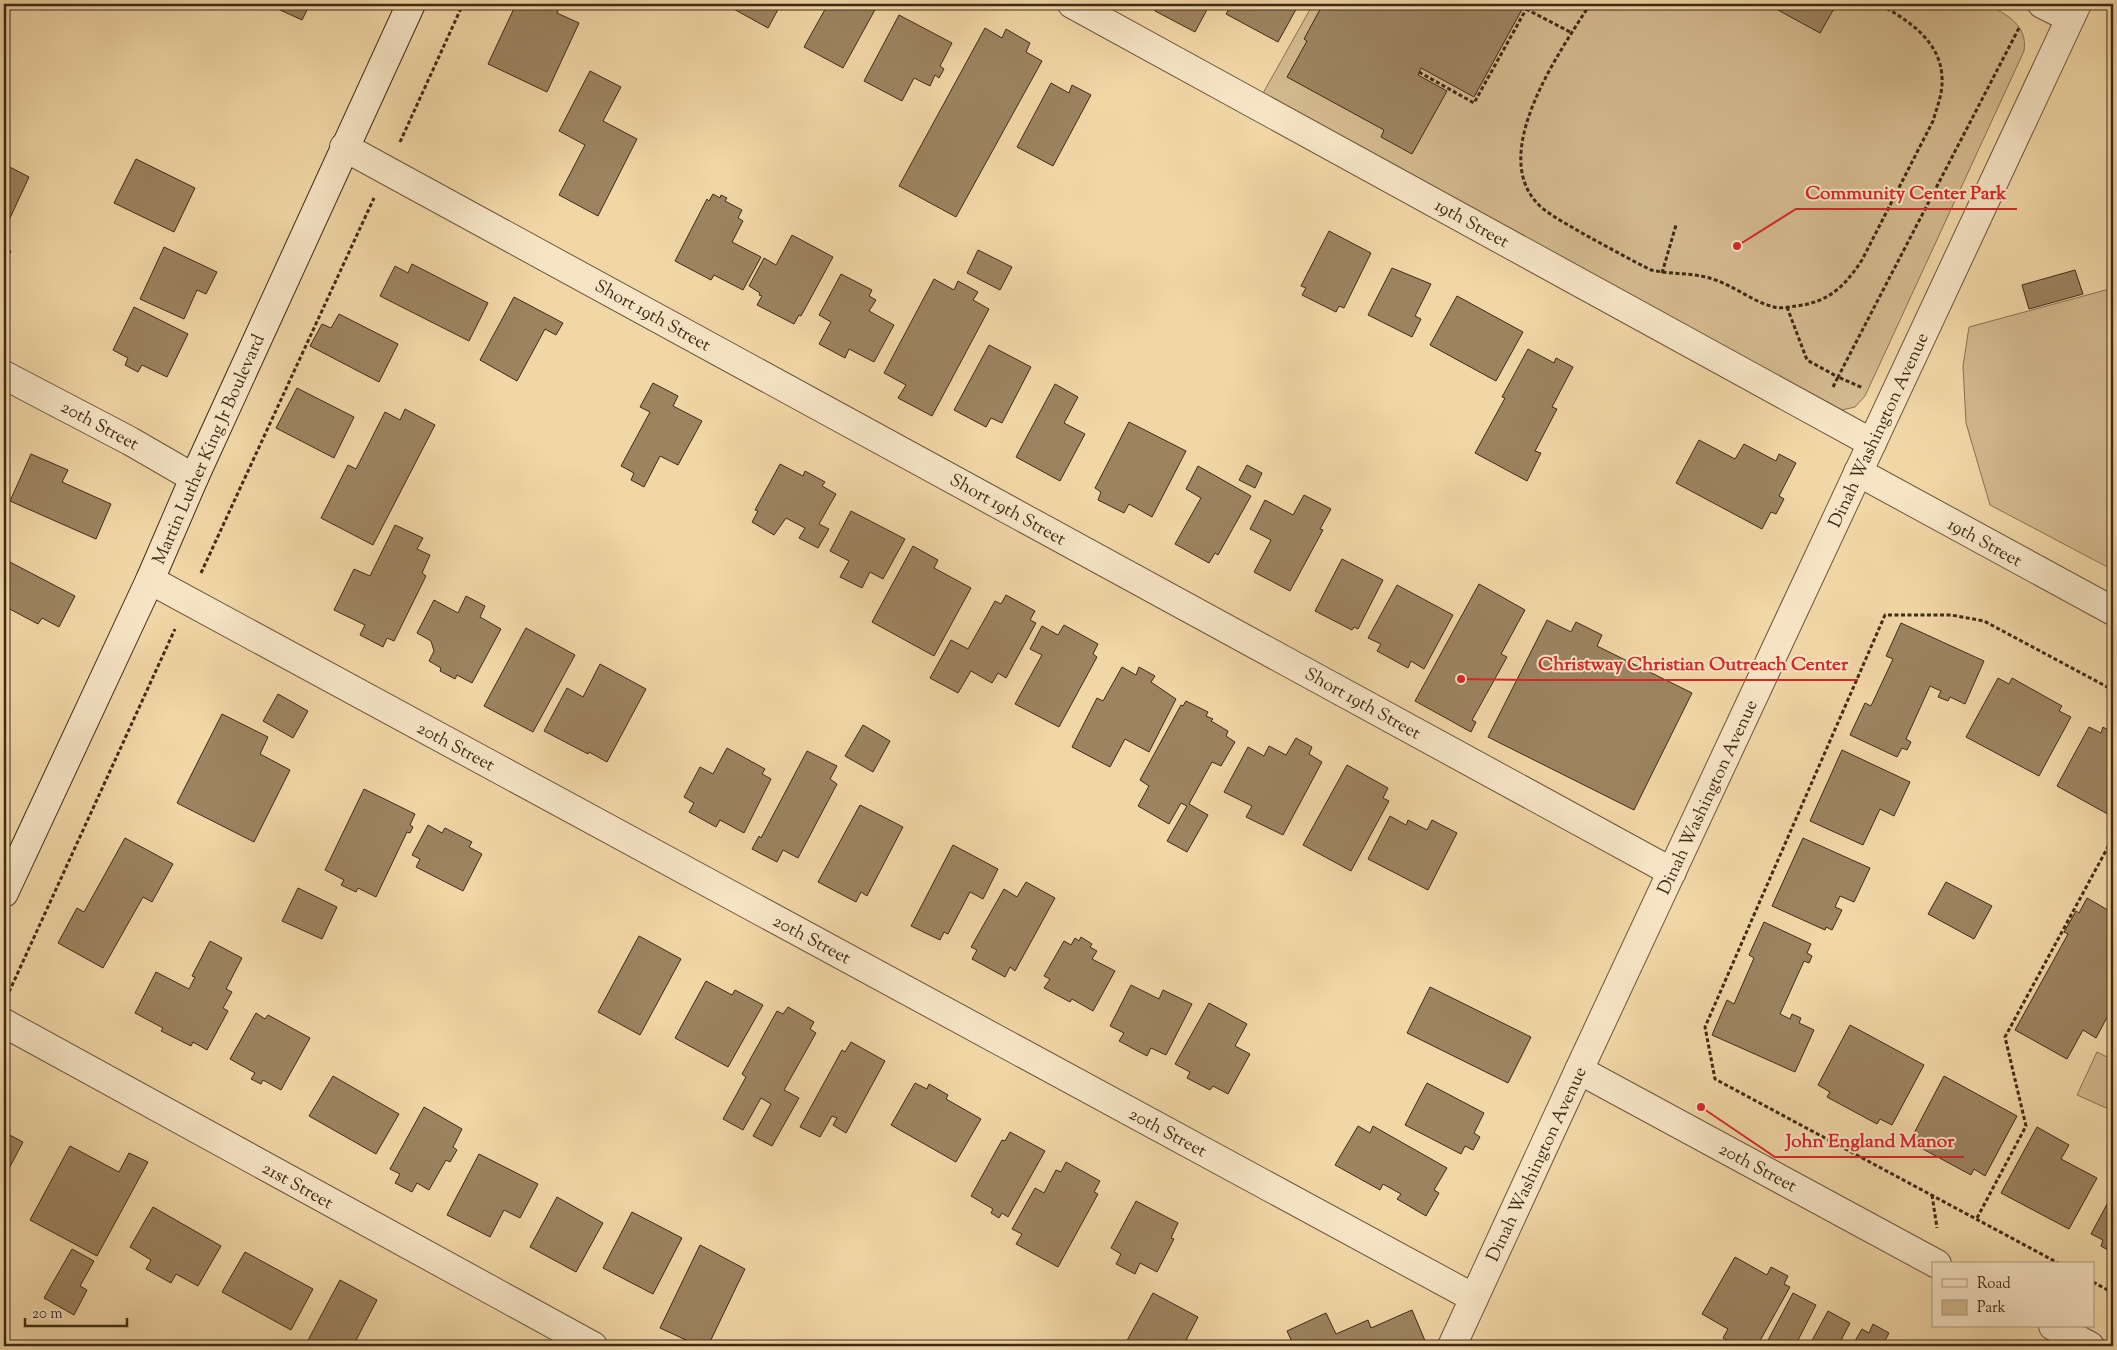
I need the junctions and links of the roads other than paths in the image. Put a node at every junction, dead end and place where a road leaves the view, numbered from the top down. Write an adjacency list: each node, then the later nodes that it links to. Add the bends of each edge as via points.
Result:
1 (411, 4): 5 (street, Martin Luther King Jr Boulevard)
2 (1072, 4): 7 (street, 19th Street)
3 (2073, 11): 4 (street); 7 (street, Dinah Washington Avenue)
4 (2032, 12)
5 (344, 147): 9 (street, Martin Luther King Jr Boulevard); 12 (street, Short 19th Street)
6 (4, 375): 9 (street, 20th Street)
7 (1872, 443): 8 (street, Dinah Washington Avenue)
8 (1858, 472): 11 (street, 19th Street); 12 (street, Dinah Washington Avenue)
9 (194, 478): 10 (street, Martin Luther King Jr Boulevard)
10 (150, 580): 13 (street, Martin Luther King Jr Boulevard); 17 (street, 20th Street)
11 (2113, 611)
12 (1672, 872): 15 (street, Dinah Washington Avenue)
13 (4, 893)
14 (4, 1023): 19 (street, 21st Street)
15 (1579, 1070): 16 (street, 20th Street); 17 (street, Dinah Washington Avenue)
16 (1933, 1262)
17 (1474, 1298): 20 (street, Dinah Washington Avenue)
18 (2057, 1328): 21 (street)
19 (593, 1346)
20 (1452, 1346)
21 (2090, 1346)

